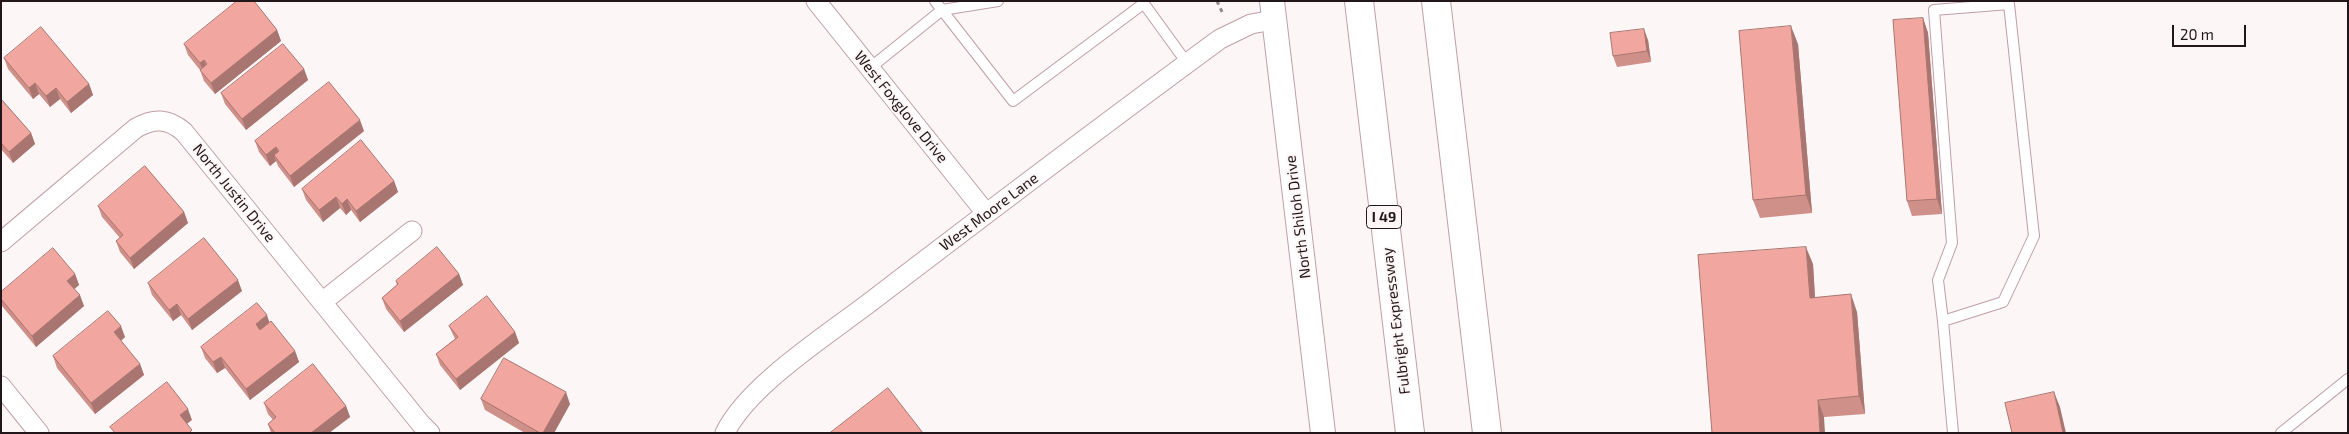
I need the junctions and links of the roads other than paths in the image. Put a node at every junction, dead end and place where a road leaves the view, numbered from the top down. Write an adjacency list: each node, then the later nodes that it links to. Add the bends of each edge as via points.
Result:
1 (816, 1): 10 (street, West Foxglove Drive)
2 (935, 1): 7 (lane)
3 (998, 1): 7 (lane)
4 (1359, 1): 22 (highway, Fulbright Expressway / I 49)
5 (1436, 1): 23 (highway)
6 (1143, 2): 7 (lane, via 1013,102); 9 (lane)
7 (942, 10): 10 (lane)
8 (1273, 10): 9 (street, West Moore Lane, via 1220,39); 21 (street, North Shiloh Drive)
9 (1188, 63): 11 (street, West Moore Lane)
10 (870, 68): 11 (street, West Foxglove Drive)
11 (986, 213): 20 (street, West Moore Lane, via 764,384 731,419)
12 (412, 231): 14 (street)
13 (1, 242): 14 (street, North Justin Drive, via 136,128 161,119 174,123 184,132)
14 (322, 302): 18 (street, North Justin Drive)
15 (1943, 321): 15 (lane, via 1938,280 1952,243 1934,10 2009,4 2034,236 2003,302); 24 (lane)
16 (2348, 379): 25 (lane)
17 (1, 386): 19 (street)
18 (421, 430)
19 (39, 433)
20 (724, 433)
21 (1323, 433)
22 (1410, 433)
23 (1486, 433)
24 (1953, 433)
25 (2281, 433)

